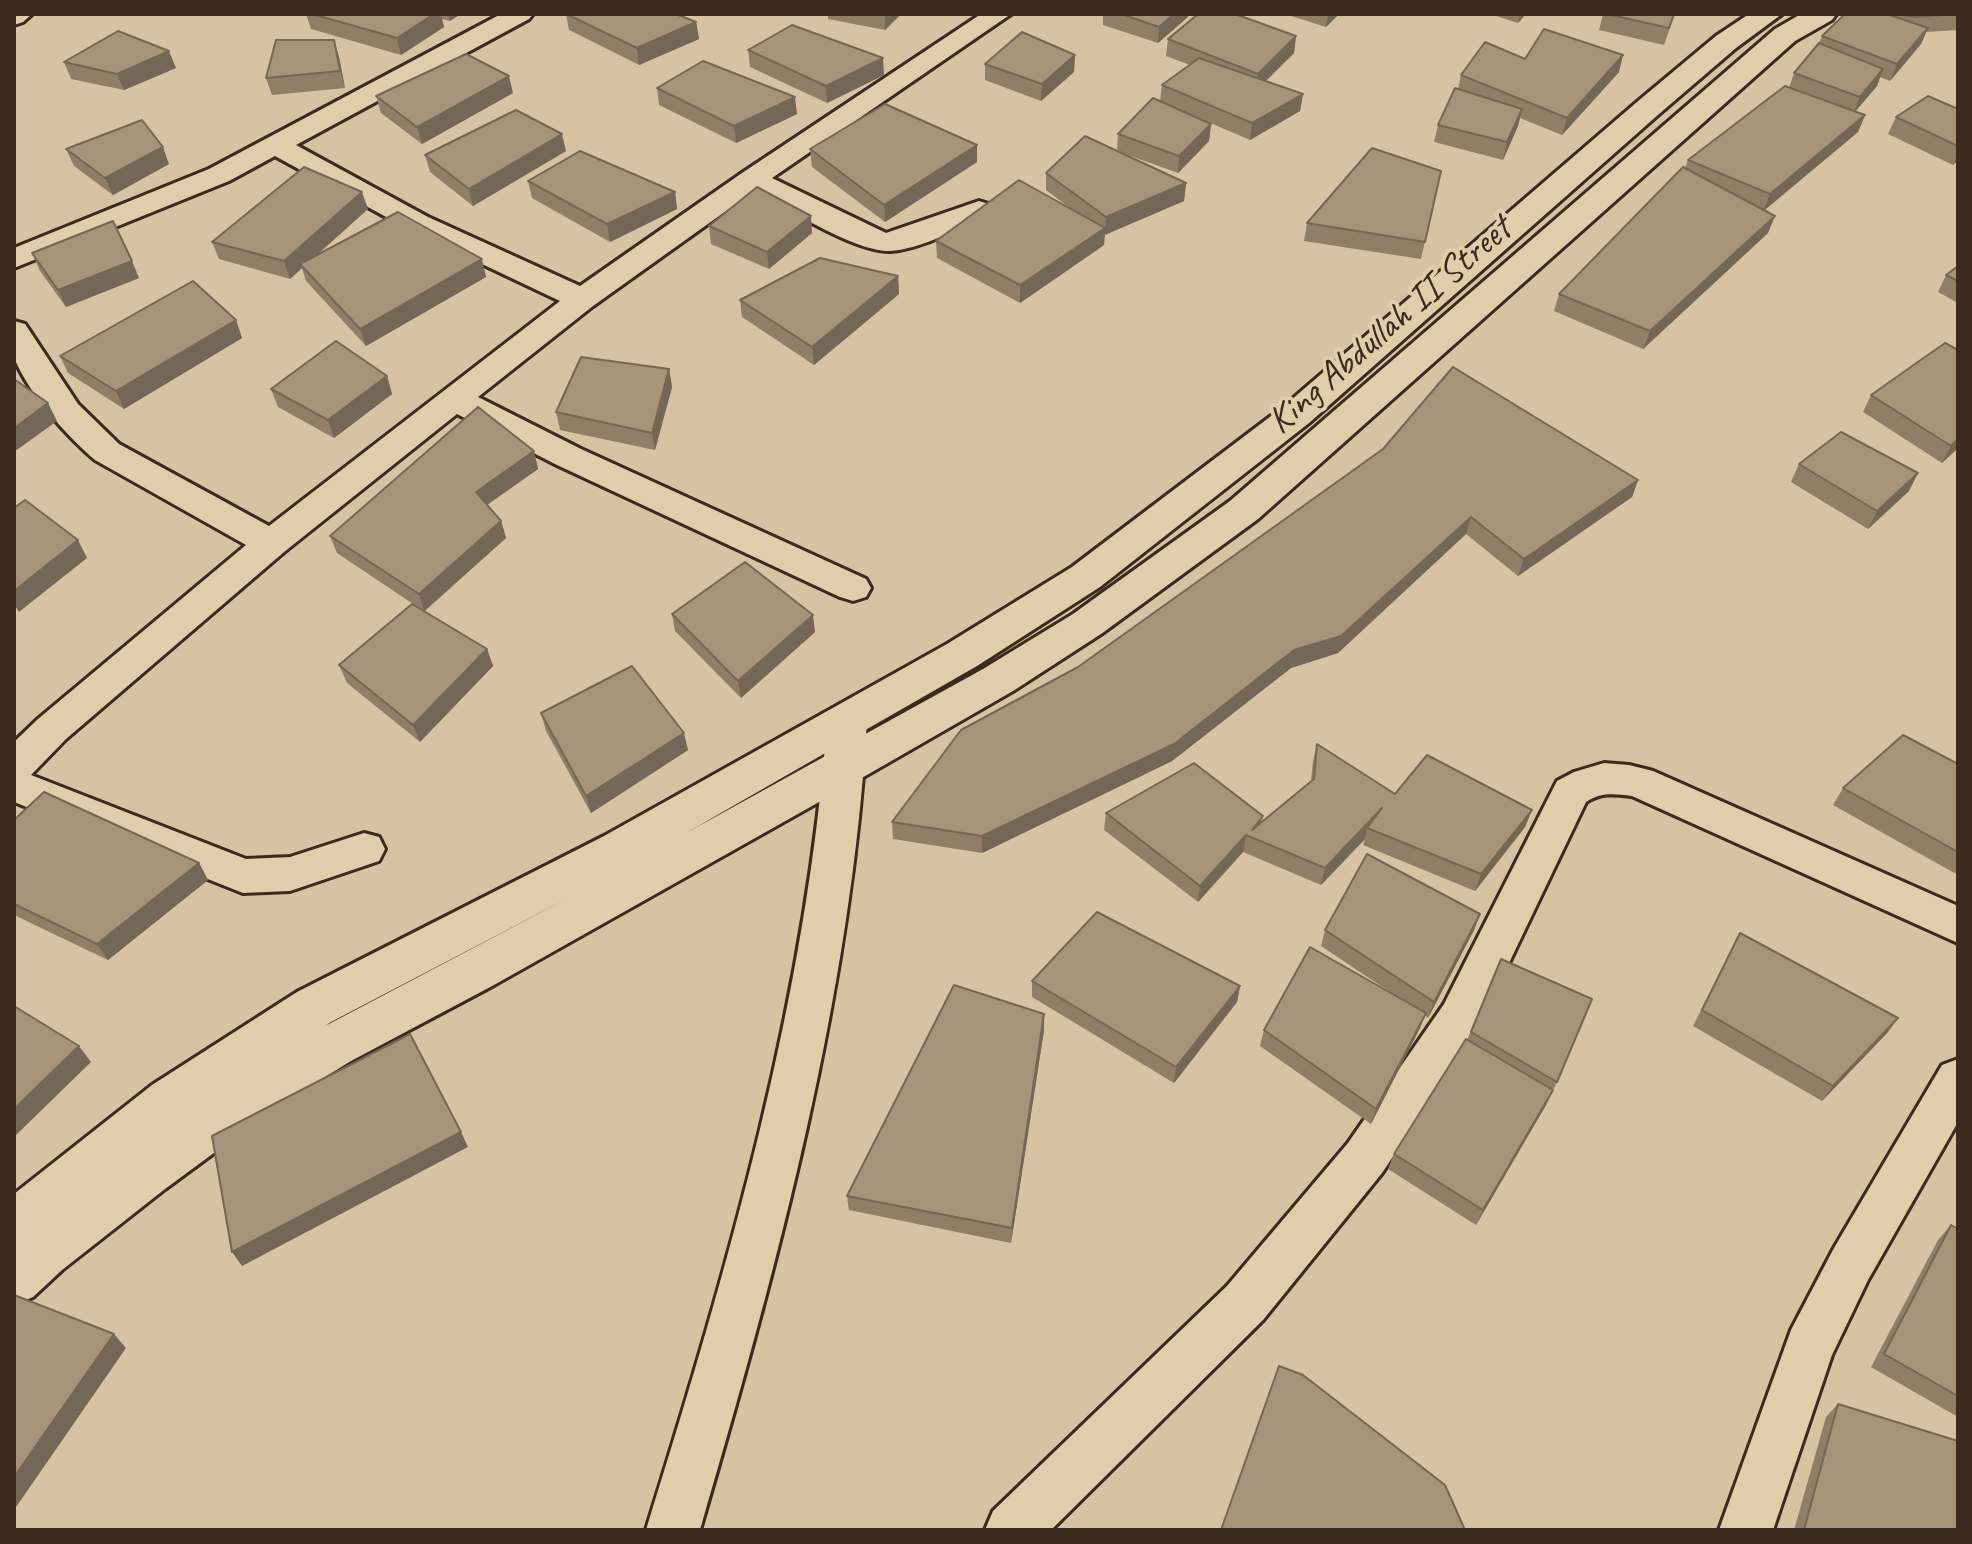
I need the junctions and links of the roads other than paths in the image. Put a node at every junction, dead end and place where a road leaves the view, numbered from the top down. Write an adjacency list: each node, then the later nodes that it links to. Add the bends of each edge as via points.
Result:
1 (520, 14): 5 (street)
2 (998, 14): 6 (street)
3 (1768, 14): 14 (main road, King Abdullah II Street, via 1704,61 1296,415 1086,577)
4 (1822, 14): 14 (main road, King Abdullah II Street, via 1785,35 1244,510 1087,624)
5 (277, 146): 8 (street); 9 (street, via 418,223)
6 (752, 179): 7 (street, via 886,242); 9 (street)
7 (979, 210)
8 (14, 259)
9 (582, 299): 11 (street)
10 (14, 331): 12 (street, via 50,392 83,434)
11 (453, 398): 12 (street); 13 (street)
12 (271, 543): 16 (street)
13 (853, 588)
14 (980, 668): 15 (main road); 17 (main road)
15 (847, 721): 17 (street); 22 (main road, via 620,849 314,1007 170,1101)
16 (14, 767)
17 (844, 767): 23 (main road, via 261,1089 146,1172); 24 (street, via 796,1076 722,1368)
18 (14, 785): 19 (street, via 243,876 300,874)
19 (364, 849)
20 (1958, 925): 25 (street, via 1639,782 1587,780 1571,792 1460,1018 1365,1158 1245,1303)
21 (1958, 1079): 26 (street, via 1809,1348)
22 (14, 1227)
23 (14, 1279)
24 (673, 1530)
25 (1012, 1530)
26 (1746, 1530)

